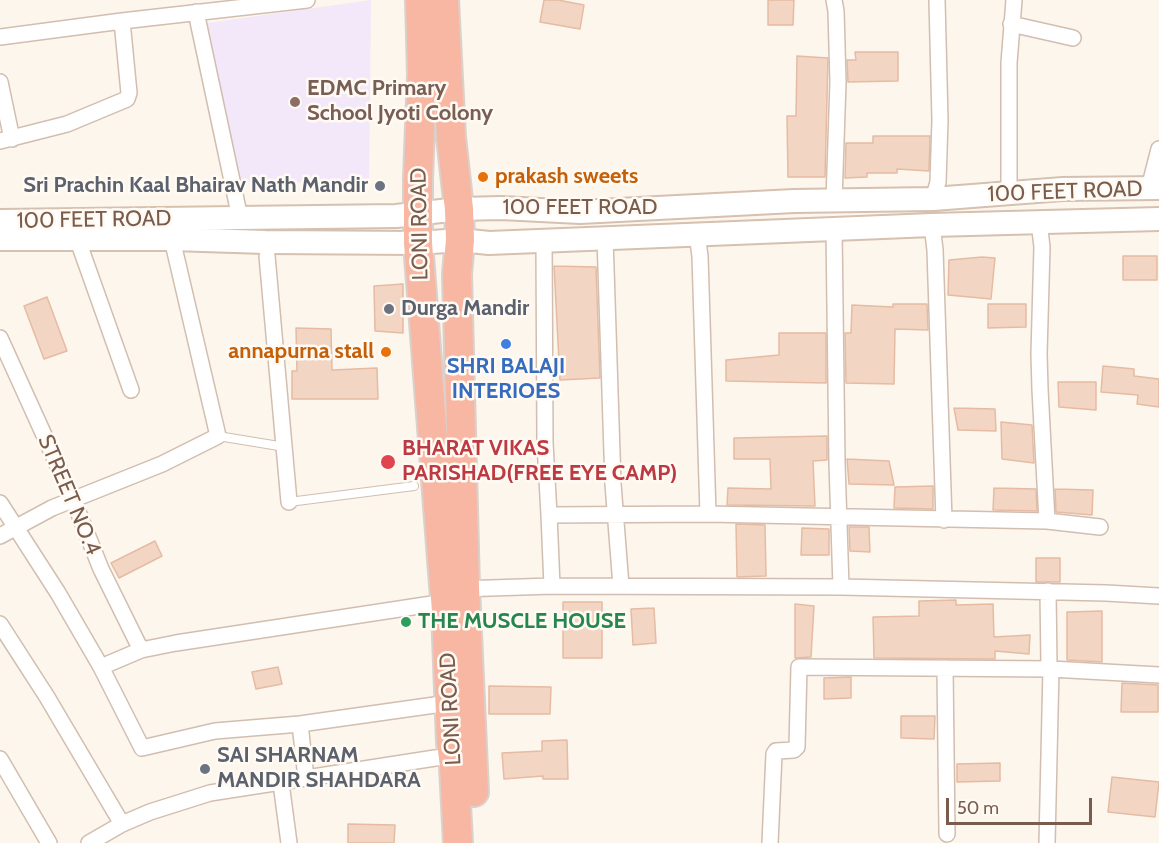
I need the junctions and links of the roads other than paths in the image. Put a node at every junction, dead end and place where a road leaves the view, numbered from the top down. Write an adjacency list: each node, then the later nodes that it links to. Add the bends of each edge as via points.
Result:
1 (307, 0): 7 (street)
2 (420, 0): 21 (highway, LONI ROAD)
3 (444, 0): 20 (highway, LONI ROAD)
4 (834, 0): 19 (street, via 838,92)
5 (937, 0): 18 (street, via 940,120 938,182)
6 (1014, 0): 10 (street)
7 (216, 5): 8 (street)
8 (196, 12): 9 (street); 22 (street)
9 (122, 21): 11 (street); 14 (street, via 127,99 67,124)
10 (1011, 24): 12 (street); 17 (street)
11 (0, 37)
12 (1073, 38)
13 (0, 82): 14 (street)
14 (6, 140)
15 (1159, 149): 16 (street)
16 (1154, 188): 17 (main road, 100 FEET ROAD)
17 (1010, 194): 18 (main road, 100 FEET ROAD); 26 (main road)
18 (933, 199): 19 (main road, 100 FEET ROAD)
19 (834, 200): 20 (main road, 100 FEET ROAD, via 580,212)
20 (459, 209): 21 (main road, 100 FEET ROAD); 34 (highway, LONI ROAD)
21 (418, 214): 22 (main road, 100 FEET ROAD); 36 (highway, LONI ROAD)
22 (240, 218): 24 (main road, 100 FEET ROAD)
23 (1159, 219): 25 (main road, 100 FEET ROAD)
24 (0, 221)
25 (1039, 222): 26 (main road, 100 FEET ROAD); 51 (street, via 1039,354)
26 (1009, 223): 27 (main road, 100 FEET ROAD)
27 (932, 225): 28 (main road, 100 FEET ROAD); 50 (street)
28 (834, 229): 29 (main road, 100 FEET ROAD); 49 (street)
29 (697, 234): 31 (main road, 100 FEET ROAD); 47 (street)
30 (77, 238): 32 (main road, 100 FEET ROAD); 33 (main road, 100 FEET ROAD); 39 (street)
31 (605, 238): 35 (main road, 100 FEET ROAD); 46 (street)
32 (0, 239)
33 (172, 239): 36 (main road, 100 FEET ROAD); 40 (street)
34 (460, 240): 35 (main road, 100 FEET ROAD); 36 (main road, 100 FEET ROAD); 60 (highway, LONI ROAD)
35 (544, 240): 48 (street)
36 (418, 243): 60 (highway, LONI ROAD)
37 (267, 256): 41 (street)
38 (0, 338): 43 (street, STREET NO.4)
39 (132, 390)
40 (218, 436): 41 (lane); 43 (street, via 162,464)
41 (285, 447): 44 (street)
42 (414, 486): 44 (lane)
43 (73, 499): 52 (street); 62 (street, STREET NO.4, via 101,569)
44 (289, 502)
45 (0, 503): 52 (street)
46 (615, 514): 47 (street); 48 (street); 56 (street)
47 (708, 514): 49 (street)
48 (549, 515): 55 (street)
49 (838, 517): 50 (street); 57 (street)
50 (944, 520): 51 (street)
51 (1047, 521): 53 (street)
52 (15, 527): 54 (street); 63 (street)
53 (1100, 527)
54 (0, 536)
55 (552, 586): 56 (street); 60 (street)
56 (621, 586): 57 (street)
57 (841, 586): 58 (street)
58 (1048, 591): 59 (street); 65 (street)
59 (1158, 592)
60 (451, 594): 62 (street); 67 (highway, LONI ROAD); 69 (highway, LONI ROAD)
61 (0, 624): 73 (street)
62 (141, 650): 63 (street)
63 (101, 668): 68 (street, via 142,748 215,731)
64 (945, 668): 65 (street); 74 (street); 80 (street, via 799,667 797,747 774,754)
65 (1051, 669): 66 (street); 81 (street)
66 (1159, 675)
67 (449, 703): 68 (street); 69 (highway, LONI ROAD)
68 (300, 724): 71 (street)
69 (463, 755): 71 (street); 78 (highway, LONI ROAD); 79 (highway, LONI ROAD)
70 (0, 759): 75 (street)
71 (306, 778): 72 (street)
72 (281, 783): 73 (street, via 210,793); 77 (street)
73 (122, 824): 76 (street)
74 (947, 834)
75 (49, 843)
76 (89, 843)
77 (288, 843)
78 (458, 843)
79 (476, 843)
80 (770, 843)
81 (1047, 843)

